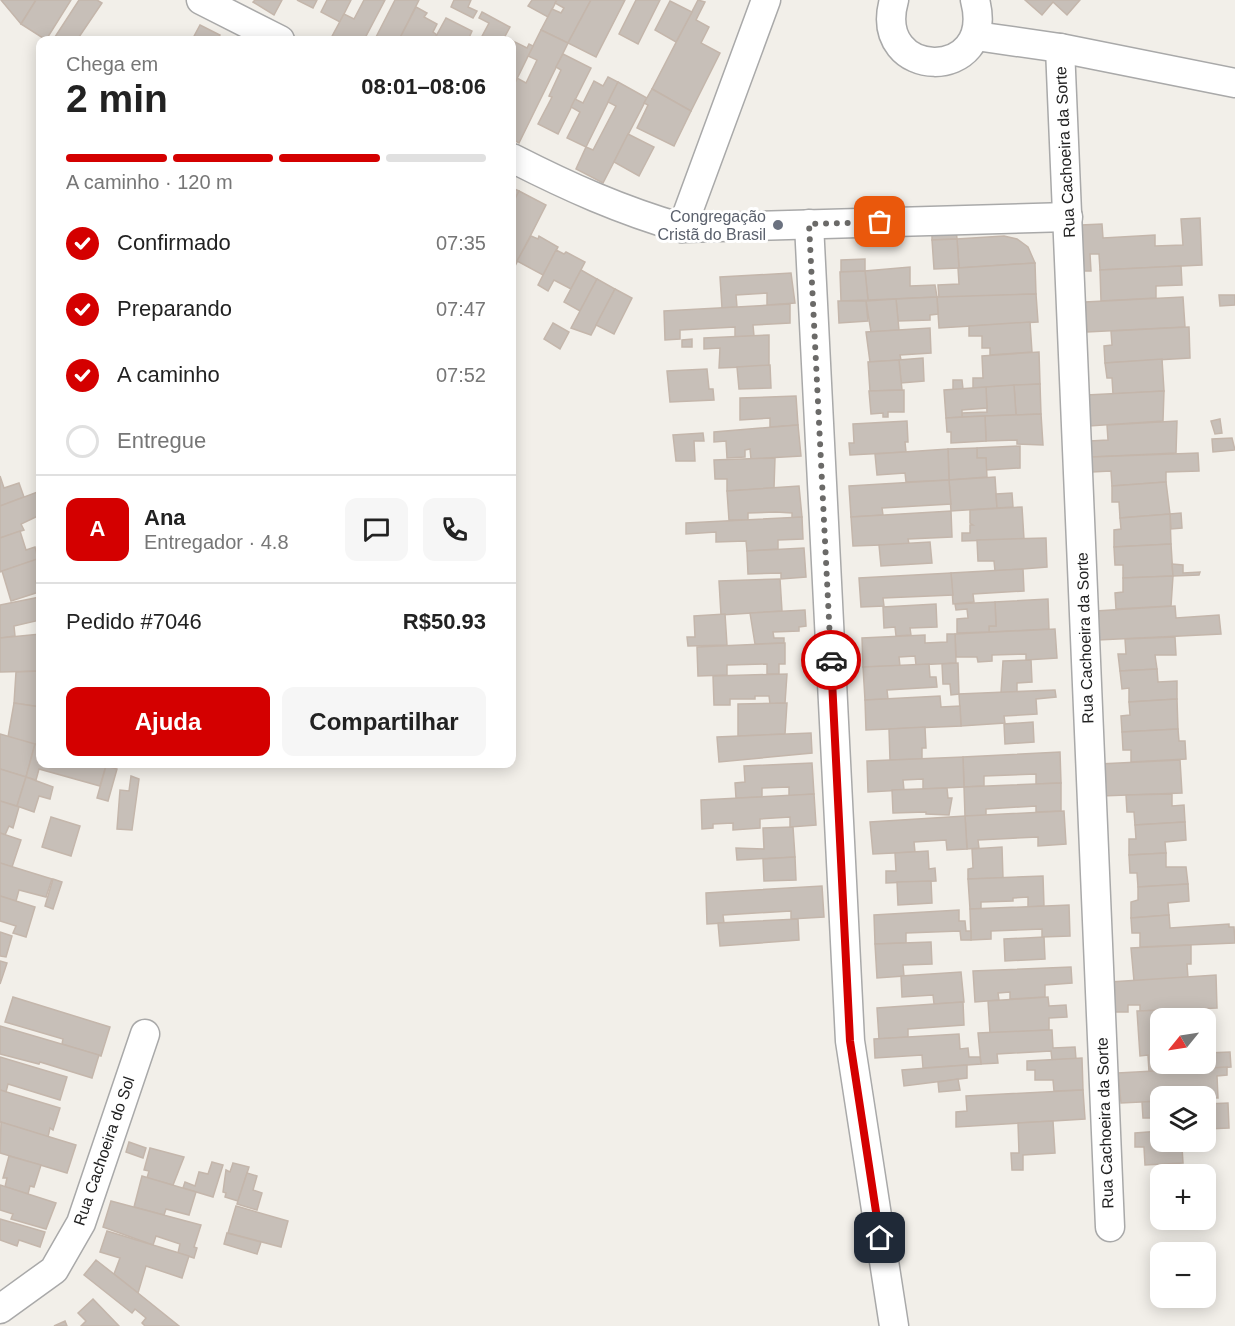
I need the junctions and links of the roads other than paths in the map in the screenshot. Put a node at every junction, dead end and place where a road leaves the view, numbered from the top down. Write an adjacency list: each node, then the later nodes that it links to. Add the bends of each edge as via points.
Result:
1 (201, 0): 5 (street)
2 (766, 0): 12 (street)
3 (893, 0): 6 (street, via 890,21 895,40 908,55 927,63 947,62 964,52)
4 (975, 0): 6 (street, via 979,16)
5 (271, 36)
6 (976, 36): 7 (street)
7 (1060, 48): 8 (street); 10 (street, Rua Cachoeira da Sorte)
8 (1235, 83)
9 (516, 160): 12 (street, via 626,212)
10 (1068, 217): 11 (street); 14 (street, Rua Cachoeira da Sorte)
11 (809, 224): 12 (street); 16 (street, via 850,1041)
12 (682, 228)
13 (145, 1034): 15 (street, Rua Cachoeira do Sol, via 81,1223 54,1270)
14 (1110, 1227)
15 (0, 1309)
16 (894, 1326)

